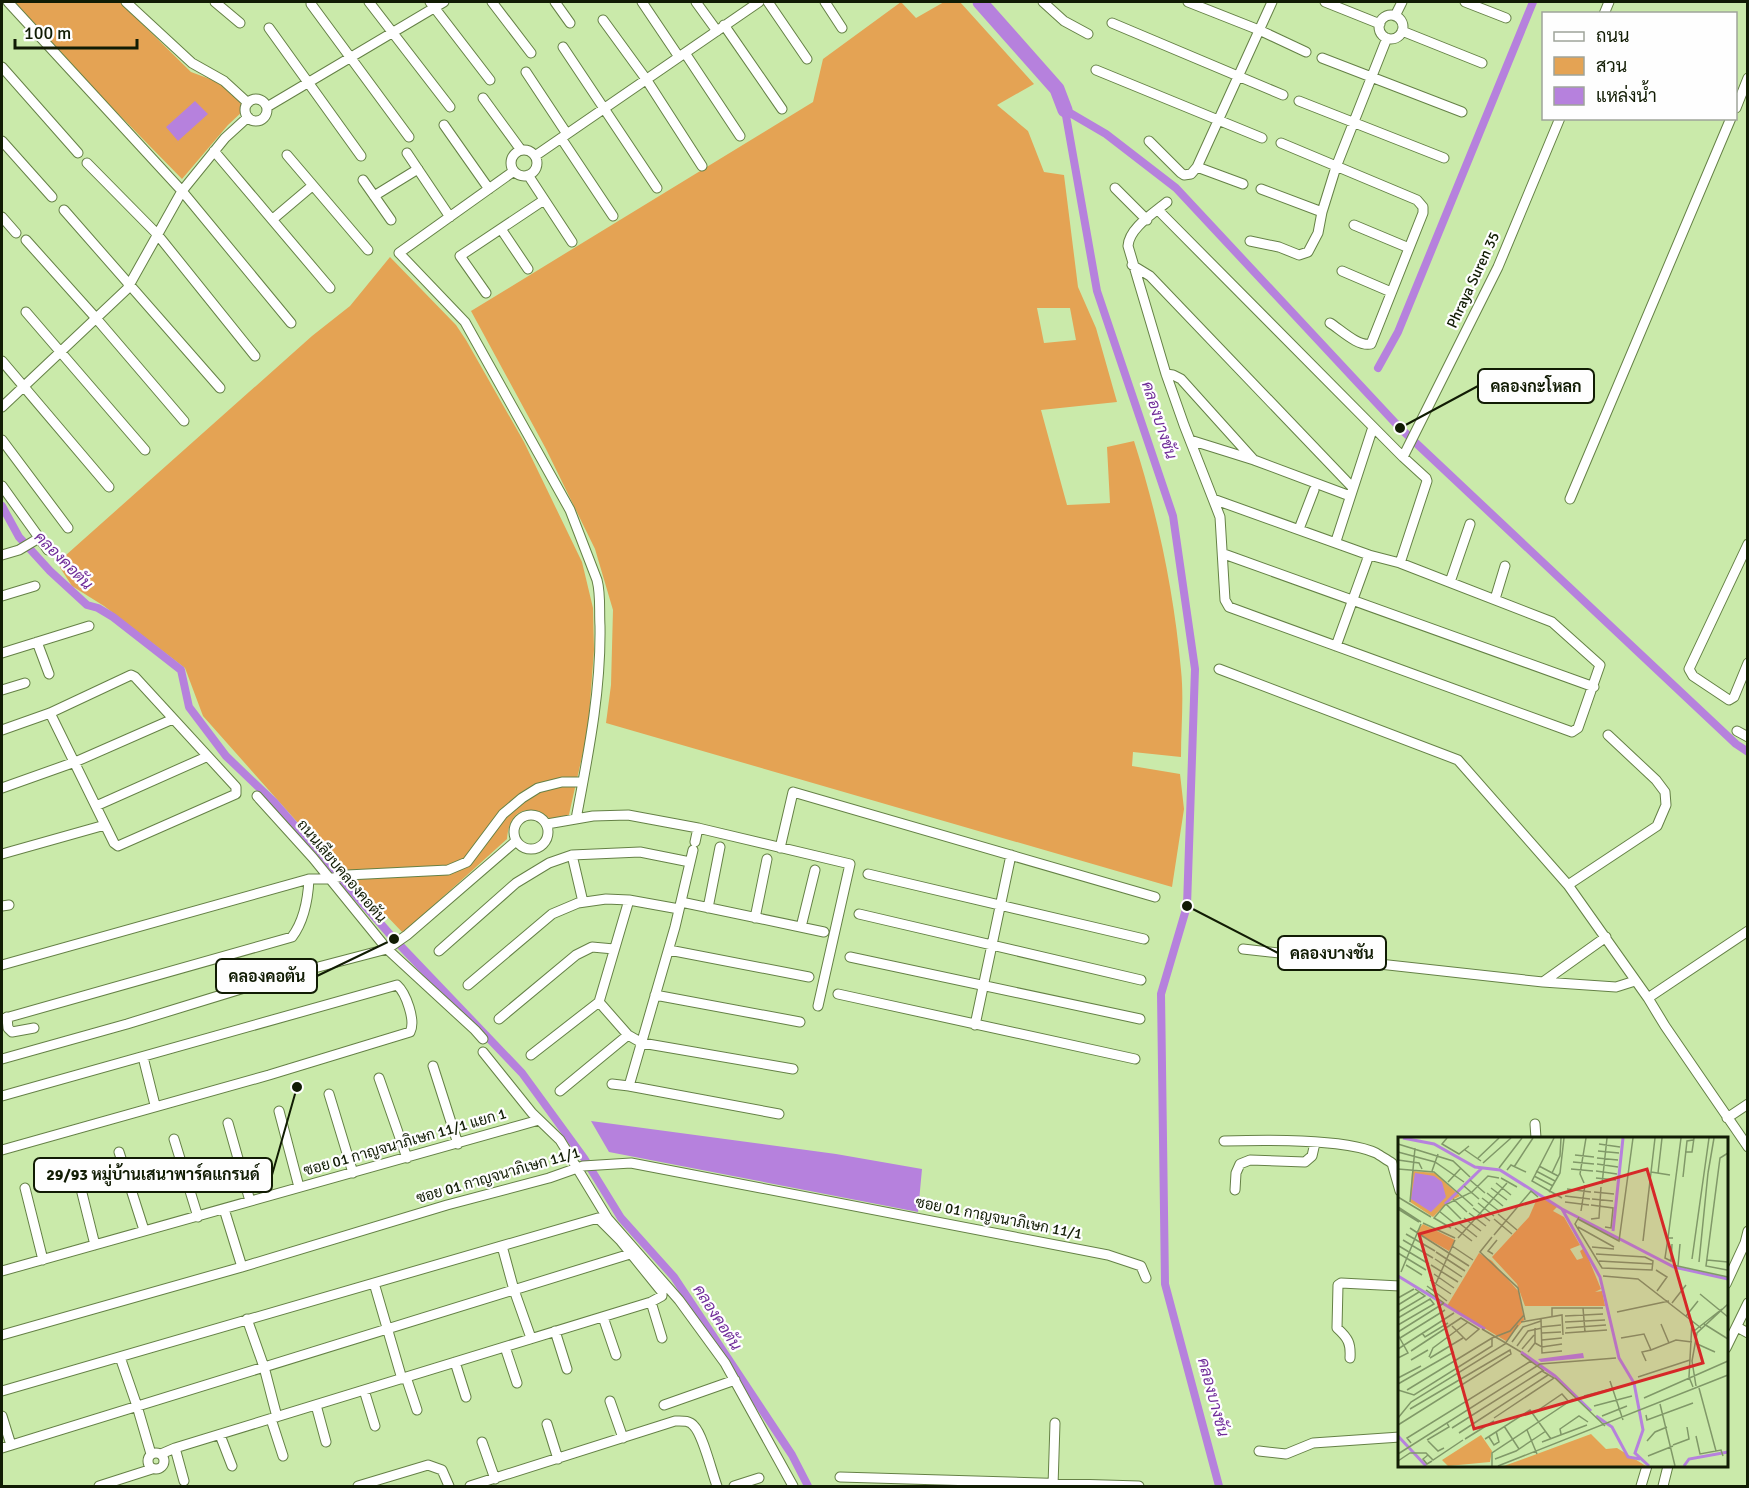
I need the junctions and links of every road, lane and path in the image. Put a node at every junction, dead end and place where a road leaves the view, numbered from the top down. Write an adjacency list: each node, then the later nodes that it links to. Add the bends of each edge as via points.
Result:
1 (8, 2): 98 (street)
2 (126, 2): 56 (street, via 192,63 224,81)
3 (215, 2): 24 (street)
4 (369, 2): 33 (street)
5 (444, 2): 20 (street)
6 (492, 2): 38 (street)
7 (555, 2): 25 (street)
8 (642, 2): 39 (street)
9 (696, 2): 29 (street)
10 (768, 2): 42 (street)
11 (825, 2): 30 (street)
12 (1043, 2): 34 (street, via 1064,21)
13 (1188, 2): 31 (street)
14 (1272, 2): 31 (street)
15 (1402, 2): 21 (street)
16 (1465, 2): 22 (street)
17 (755, 3): 29 (street)
18 (1327, 3): 27 (street)
19 (311, 4): 41 (street)
20 (432, 4): 33 (street); 51 (street)
21 (1395, 16): 27 (street, via 1384,18); 32 (street, via 1401,20)
22 (1506, 18)
23 (603, 20): 50 (street)
24 (240, 23)
25 (570, 23)
26 (1112, 23): 47 (street)
27 (1380, 24): 35 (street, via 1380,31)
28 (269, 28): 52 (street)
29 (720, 28): 39 (street); 61 (street)
30 (842, 28)
31 (1259, 30): 37 (street); 47 (street)
32 (1402, 31): 35 (street, via 1398,37); 43 (street)
33 (392, 33): 41 (street); 59 (street)
34 (1088, 34)
35 (1387, 38): 48 (street)
36 (563, 47): 60 (street)
37 (1306, 51)
38 (531, 53)
39 (682, 55): 50 (street); 70 (street)
40 (1322, 57): 48 (street)
41 (350, 59): 52 (street); 71 (street)
42 (807, 60)
43 (1482, 63)
44 (2, 67): 78 (street)
45 (1096, 70): 64 (street)
46 (526, 72): 69 (street)
47 (1239, 76): 53 (street); 64 (street)
48 (1372, 77): 62 (street); 67 (street)
49 (1748, 78): 57 (street)
50 (646, 79): 60 (street); 85 (street)
51 (490, 80)
52 (308, 83): 58 (street); 81 (street)
53 (1283, 95)
54 (483, 98): 76 (street)
55 (1299, 101): 67 (street)
56 (248, 103): 58 (street, via 259,99); 63 (street)
57 (1737, 106)
58 (267, 107): 63 (street, via 262,119)
59 (450, 107)
60 (604, 108): 69 (street); 94 (street)
61 (782, 109)
62 (1462, 112)
63 (248, 117): 77 (street)
64 (1218, 120): 72 (street); 86 (street)
65 (1559, 120): 144 (street, Phraya Suren 35, via 1498,267)
66 (1730, 120): 151 (street)
67 (1353, 121): 83 (street); 87 (street)
68 (444, 125): 96 (street)
69 (564, 136): 82 (street); 106 (street)
70 (740, 136)
71 (409, 137)
72 (1262, 138)
73 (2, 141): 100 (street)
74 (1149, 141): 86 (street, via 1184,175)
75 (1281, 143): 87 (street)
76 (521, 150): 82 (street); 89 (street, via 512,158)
77 (214, 151): 98 (street); 109 (street)
78 (78, 153)
79 (407, 153): 88 (street)
80 (287, 155): 93 (street)
81 (361, 156)
82 (535, 156): 90 (street, via 536,166)
83 (1444, 158)
84 (87, 163): 115 (street)
85 (702, 166)
86 (1197, 167): 92 (street)
87 (1336, 167): 105 (street); 119 (street, via 1420,202 1423,213)
88 (418, 169): 99 (street); 108 (street)
89 (514, 171): 90 (street); 96 (street)
90 (528, 175): 101 (street)
91 (363, 180): 99 (street)
92 (1243, 184)
93 (312, 186): 109 (street); 120 (street)
94 (657, 188)
95 (1115, 188): 111 (street)
96 (489, 189): 108 (street)
97 (1261, 189): 105 (street)
98 (182, 191): 115 (street); 130 (street)
99 (374, 196): 110 (street)
100 (52, 197)
101 (544, 200): 113 (street); 118 (street)
102 (1167, 202): 104 (street)
103 (64, 210): 124 (street)
104 (1158, 210): 111 (street); 140 (street)
105 (1322, 212): 117 (street, via 1316,239 1305,254)
106 (613, 216)
107 (2, 217): 114 (street)
108 (450, 217): 187 (street, via 399,253 465,322 570,510 598,586 600,649 594,725)
109 (273, 219): 125 (street)
110 (391, 220)
111 (1147, 220): 121 (street, via 1128,240)
112 (1354, 225): 119 (street)
113 (501, 229): 122 (street); 127 (street, via 460,256)
114 (16, 233)
115 (157, 234): 124 (street); 133 (street)
116 (26, 240): 129 (street)
117 (1250, 241)
118 (572, 242)
119 (1409, 248): 126 (street)
120 (368, 250)
121 (1132, 265): 135 (street); 149 (street, via 1150,276)
122 (528, 268)
123 (1342, 271): 126 (street)
124 (131, 284): 129 (street); 137 (street)
125 (330, 288)
126 (1391, 292): 131 (street, via 1369,345)
127 (486, 293)
128 (26, 312): 132 (street)
129 (95, 317): 132 (street); 139 (street)
130 (291, 323)
131 (1330, 323)
132 (60, 352): 136 (street); 143 (street)
133 (255, 356)
134 (2, 361): 136 (street)
135 (1166, 374): 142 (street); 145 (street, via 1181,379)
136 (23, 386): 138 (street); 147 (street)
137 (220, 388)
138 (2, 407)
139 (184, 421)
140 (1373, 427): 144 (street); 149 (street)
141 (2, 440): 153 (street)
142 (1190, 440): 145 (street); 150 (street)
143 (145, 450)
144 (1404, 454): 162 (street, via 1427,481)
145 (1254, 460): 149 (street)
146 (2, 486): 155 (street)
147 (109, 487)
148 (1314, 490): 154 (street)
149 (1352, 492): 156 (street)
150 (1213, 499): 154 (street); 159 (street, via 1220,517)
151 (1570, 499)
152 (1470, 524): 164 (street)
153 (68, 528)
154 (1299, 529): 156 (street)
155 (39, 538): 158 (street); 160 (street)
156 (1336, 541): 161 (street)
157 (1748, 544): 173 (street, via 1689,669 1693,676 1729,700 1734,697)
158 (48, 550)
159 (1224, 554): 168 (street); 171 (street, via 1225,600 1229,607)
160 (2, 555)
161 (1369, 555): 162 (street); 168 (street)
162 (1400, 563): 164 (street)
163 (1505, 566): 167 (street)
164 (1450, 582): 167 (street)
165 (35, 586): 166 (street)
166 (2, 596)
167 (1495, 599): 177 (street, via 1552,622 1566,633 1600,665)
168 (1352, 600): 171 (street); 177 (street)
169 (89, 626): 170 (street)
170 (37, 642): 172 (street); 175 (street)
171 (1336, 646): 177 (street, via 1572,732 1578,729)
172 (2, 653)
173 (1748, 663)
174 (1219, 669): 207 (street, via 1458,760)
175 (49, 674)
176 (25, 683): 178 (street)
177 (1594, 687)
178 (2, 690)
179 (50, 713): 180 (street, via 131,675); 181 (street); 186 (street)
180 (173, 719): 185 (street); 186 (street)
181 (2, 730)
182 (1737, 731): 184 (street)
183 (1608, 735): 207 (street, via 1656,780 1665,792 1666,805 1657,826)
184 (1748, 737)
185 (206, 757): 190 (street); 193 (street, via 236,788 236,794 122,845 114,843)
186 (75, 762): 188 (street); 190 (street)
187 (583, 782): 191 (street); 205 (street, via 538,788 522,798 502,814 466,862 448,870)
188 (2, 788)
189 (257, 796): 205 (street, ถนนเลียบคลองคอตัน)
190 (96, 806): 193 (street)
191 (576, 819): 192 (street); 194 (street, via 628,815)
192 (547, 824): 195 (street, via 547,839 542,845 528,849); 195 (street, via 531,814 522,816 515,823)
193 (105, 825): 198 (street)
194 (698, 828): 197 (street); 202 (street)
195 (516, 842): 222 (street)
196 (720, 847): 213 (street)
197 (780, 848): 200 (street, via 793,792); 239 (street, via 850,864)
198 (2, 854)
199 (572, 855): 202 (street, via 640,852); 210 (street); 226 (street, via 549,863 516,883)
200 (1011, 855): 208 (street); 212 (street)
201 (767, 859): 215 (street)
202 (690, 862): 211 (street)
203 (815, 870): 216 (street)
204 (868, 874): 212 (street)
205 (332, 878): 206 (street); 222 (street, ถนนเลียบคลองคอตัน)
206 (309, 879): 228 (street); 240 (street, via 308,897 292,937)
207 (1568, 885): 219 (street)
208 (1155, 897)
209 (629, 900): 210 (street); 211 (street); 223 (street)
210 (583, 902): 233 (street, via 552,914)
211 (680, 906): 213 (street); 225 (street)
212 (1000, 906): 220 (street); 221 (street)
213 (708, 908): 215 (street)
214 (860, 914): 221 (street)
215 (755, 918): 216 (street)
216 (801, 927): 218 (street)
217 (1748, 931): 237 (street)
218 (824, 932)
219 (1606, 937): 231 (street); 232 (street)
220 (1144, 939)
221 (991, 945): 230 (street); 234 (street)
222 (389, 947): 247 (street, ถนนเลียบคลองคอตัน); 252 (street)
223 (614, 949): 238 (street); 241 (street, via 592,947 576,955)
224 (1243, 949): 232 (street)
225 (669, 950): 229 (street); 236 (street)
226 (439, 951)
227 (850, 957): 234 (street)
228 (2, 965)
229 (809, 977)
230 (1141, 980)
231 (1635, 981): 232 (street, via 1616,987); 237 (street)
232 (1543, 982)
233 (468, 985)
234 (983, 985): 242 (street); 244 (street)
235 (838, 994): 244 (street)
236 (655, 995): 243 (street); 248 (street)
237 (1648, 998): 266 (street)
238 (599, 1002): 246 (street); 250 (street)
239 (818, 1005)
240 (4, 1018): 245 (street, via 12,1032)
241 (499, 1019)
242 (1140, 1019)
243 (800, 1022)
244 (975, 1025): 253 (street)
245 (34, 1028)
246 (627, 1035): 248 (street); 259 (street)
247 (483, 1039)
248 (642, 1043): 255 (street); 258 (street)
249 (483, 1052): 267 (street)
250 (531, 1055)
251 (143, 1057): 261 (street); 263 (street); 263 (street, via 397,985 407,1004 410,1032)
252 (2, 1059)
253 (1135, 1059)
254 (433, 1066): 274 (street)
255 (793, 1069)
256 (379, 1078): 278 (street)
257 (612, 1084): 258 (street)
258 (629, 1086): 265 (street)
259 (560, 1091)
260 (329, 1094): 280 (street)
261 (2, 1096)
262 (1748, 1104): 266 (street)
263 (155, 1105): 276 (street)
264 (279, 1111): 283 (street)
265 (779, 1114)
266 (1727, 1118): 275 (street)
267 (539, 1120): 274 (street, ซอย 01 กาญจนาภิเษก 11/1 แยก 1); 279 (street)
268 (228, 1123): 286 (street)
269 (1535, 1124): 270 (street)
270 (1536, 1137)
271 (174, 1139): 288 (street)
272 (1224, 1141): 273 (street)
273 (1315, 1143): 282 (street, via 1376,1153 1392,1163); 285 (street, via 1312,1156 1305,1162 1250,1160 1240,1164)
274 (458, 1144): 278 (street, ซอย 01 กาญจนาภิเษก 11/1 แยก 1)
275 (1748, 1147)
276 (2, 1150)
277 (119, 1152): 289 (street)
278 (407, 1158): 280 (street, ซอย 01 กาญจนาภิเษก 11/1 แยก 1)
279 (581, 1167): 296 (street, ซอย 01 กาญจนาภิเษก 11/1); 298 (street, ซอย 01 กาญจนาภิเษก 11/1, via 631,1163 657,1167 1053,1243 1131,1262 1141,1266); 323 (street, via 608,1219 679,1300)
280 (353, 1173): 283 (street, ซอย 01 กาญจนาภิเษก 11/1 แยก 1)
281 (78, 1178): 292 (street)
282 (1398, 1184)
283 (299, 1187): 286 (street, ซอย 01 กาญจนาภิเษก 11/1 แยก 1)
284 (25, 1188): 295 (street)
285 (1235, 1190)
286 (250, 1202): 287 (street, ซอย 01 กาญจนาภิเษก 11/1 แยก 1)
287 (224, 1209): 288 (street, ซอย 01 กาญจนาภิเษก 11/1 แยก 1); 296 (street)
288 (198, 1217): 289 (street, ซอย 01 กาญจนาภิเษก 11/1 แยก 1)
289 (144, 1230): 292 (street, ซอย 01 กาญจนาภิเษก 11/1 แยก 1)
290 (1748, 1231): 291 (street)
291 (1746, 1242): 299 (street)
292 (95, 1245): 295 (street, ซอย 01 กาญจนาภิเษก 11/1 แยก 1)
293 (502, 1246): 294 (street, via 598,1218); 300 (street); 302 (street)
294 (630, 1254): 302 (street); 303 (street, via 662,1292)
295 (43, 1260): 297 (street, ซอย 01 กาญจนาภิเษก 11/1 แยก 1)
296 (242, 1267): 311 (street, ซอย 01 กาญจนาภิเษก 11/1)
297 (2, 1272)
298 (1146, 1278)
299 (1728, 1280)
300 (374, 1283): 306 (street); 308 (street)
301 (1398, 1286): 318 (street, via 1338,1285 1337,1328 1349,1339)
302 (514, 1290): 308 (street); 312 (street)
303 (651, 1302): 305 (street); 313 (street)
304 (1748, 1304): 307 (street)
305 (603, 1317): 309 (street); 316 (street)
306 (247, 1319): 317 (street); 320 (street)
307 (1737, 1327): 310 (street); 314 (street)
308 (387, 1329): 320 (street); 322 (street)
309 (555, 1331): 312 (street); 321 (street)
310 (1748, 1333)
311 (2, 1335)
312 (531, 1338): 315 (street)
313 (662, 1338)
314 (1728, 1344)
315 (505, 1347): 319 (street); 324 (street)
316 (616, 1354)
317 (120, 1357): 326 (street); 331 (street)
318 (1350, 1358)
319 (455, 1362): 322 (street); 327 (street)
320 (264, 1367): 331 (street); 334 (street)
321 (567, 1368)
322 (404, 1378): 325 (street); 332 (street)
323 (735, 1380): 330 (street); 365 (street)
324 (517, 1383)
325 (364, 1390): 329 (street); 337 (street)
326 (2, 1391)
327 (466, 1397)
328 (610, 1401): 340 (street)
329 (316, 1405): 334 (street); 341 (street)
330 (664, 1405)
331 (137, 1406): 343 (street); 346 (street)
332 (417, 1410)
333 (2, 1416): 343 (street)
334 (274, 1418): 338 (street); 347 (street)
335 (547, 1424): 348 (street)
336 (1055, 1424): 358 (street)
337 (375, 1426)
338 (220, 1435): 344 (street); 349 (street)
339 (1398, 1437): 345 (street, via 1313,1443 1287,1454)
340 (623, 1438): 348 (street); 363 (street, via 686,1421 698,1433)
341 (326, 1442)
342 (482, 1442): 355 (street)
343 (6, 1447)
344 (175, 1448): 346 (street); 356 (street)
345 (1259, 1451)
346 (156, 1454): 352 (street, via 148,1460); 352 (street, via 165,1461 159,1470)
347 (283, 1456)
348 (558, 1458): 355 (street)
349 (232, 1466)
350 (1647, 1467): 367 (street)
351 (1668, 1467): 368 (street)
352 (152, 1469): 359 (street)
353 (840, 1477): 358 (street)
354 (759, 1478): 364 (street)
355 (495, 1479): 362 (street)
356 (184, 1481)
357 (369, 1485): 360 (street); 361 (street, via 428,1465 442,1470)
358 (1053, 1485): 366 (street)
359 (99, 1486)
360 (358, 1486)
361 (449, 1486)
362 (470, 1486)
363 (717, 1486)
364 (734, 1486)
365 (793, 1486)
366 (1139, 1486)
367 (1641, 1486)
368 (1663, 1486)

